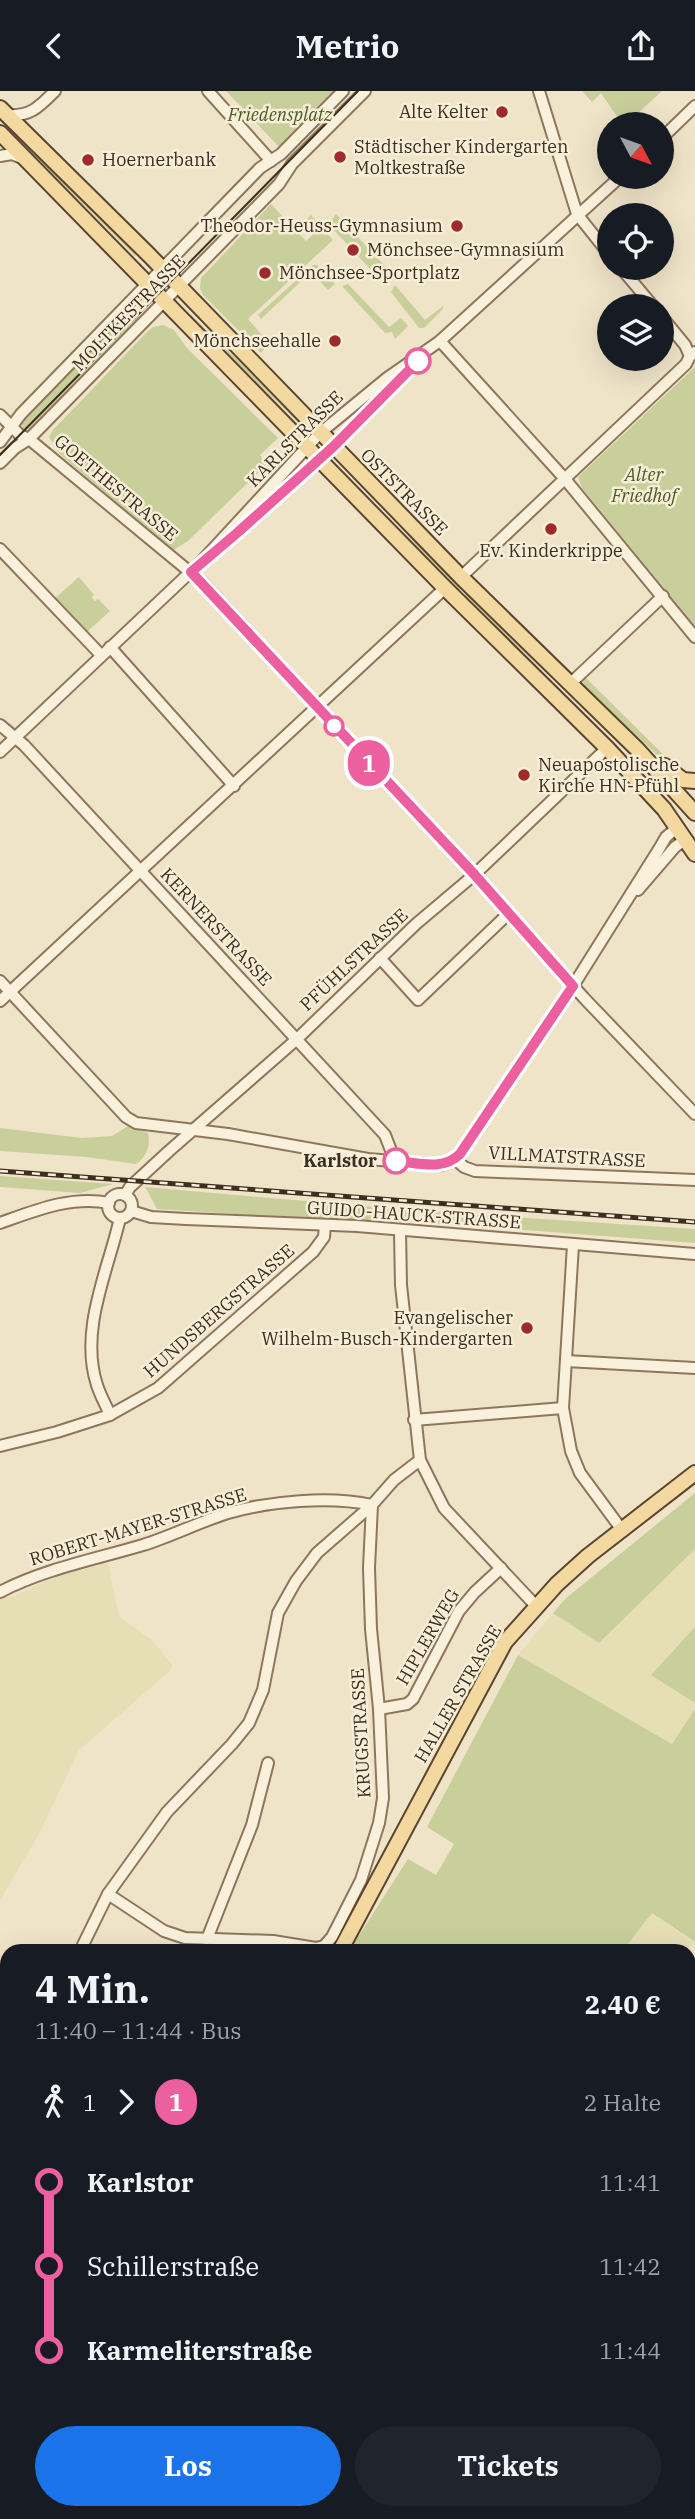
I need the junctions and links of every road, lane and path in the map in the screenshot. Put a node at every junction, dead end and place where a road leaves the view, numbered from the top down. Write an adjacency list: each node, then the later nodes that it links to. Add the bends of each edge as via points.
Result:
1 (55, 91): 7 (street, via 35,112 18,116)
2 (208, 91): 12 (street)
3 (343, 91): 12 (street, MOLTKESTRASSE)
4 (365, 91): 19 (street, MOLTKESTRASSE)
5 (539, 91): 14 (street)
6 (695, 106): 8 (street)
7 (3, 112): 16 (main road, OSTSTRASSE)
8 (674, 126)
9 (0, 133): 11 (main road, OSTSTRASSE)
10 (0, 156): 11 (street)
11 (25, 159): 18 (main road, OSTSTRASSE)
12 (271, 160): 16 (street, MOLTKESTRASSE)
13 (606, 189): 14 (street, KARLSTRASSE)
14 (577, 214): 15 (street); 23 (street, KARLSTRASSE)
15 (597, 239)
16 (162, 268): 18 (street, MOLTKESTRASSE); 19 (main road, OSTSTRASSE)
17 (631, 280): 20 (street)
18 (148, 283): 21 (main road, OSTSTRASSE); 27 (street, MOLTKESTRASSE)
19 (179, 286): 21 (street, MOLTKESTRASSE); 28 (main road, OSTSTRASSE)
20 (643, 294)
21 (165, 301): 29 (street, MOLTKESTRASSE); 31 (main road, OSTSTRASSE)
22 (674, 332): 25 (street)
23 (440, 341): 24 (street, KARLSTRASSE); 35 (street)
24 (424, 354): 28 (street, KARLSTRASSE); 32 (street, KARLSTRASSE)
25 (692, 354): 35 (street, via 686,365)
26 (0, 415): 27 (street, GOETHESTRASSE)
27 (12, 426): 29 (street, GOETHESTRASSE); 30 (street, MOLTKESTRASSE)
28 (320, 433): 31 (street, KARLSTRASSE); 32 (main road, OSTSTRASSE)
29 (29, 439): 34 (street, MOLTKESTRASSE); 38 (street, GOETHESTRASSE)
30 (0, 442)
31 (307, 446): 33 (main road, OSTSTRASSE); 37 (street, KARLSTRASSE)
32 (333, 447): 33 (street, KARLSTRASSE); 39 (main road, OSTSTRASSE)
33 (319, 459): 37 (street, KARLSTRASSE); 40 (main road, OSTSTRASSE)
34 (0, 463)
35 (565, 478): 39 (street); 41 (street)
36 (0, 549): 43 (street)
37 (201, 562): 38 (street, KARLSTRASSE)
38 (191, 572): 43 (street, KARLSTRASSE); 45 (street, GOETHESTRASSE)
39 (461, 577): 44 (main road, OSTSTRASSE)
40 (445, 588): 45 (street); 48 (main road, OSTSTRASSE)
41 (663, 596): 42 (street); 44 (street)
42 (695, 637)
43 (106, 651): 47 (street, KARLSTRASSE); 52 (street)
44 (571, 683): 49 (main road, OSTSTRASSE)
45 (318, 708): 52 (street); 57 (street, GOETHESTRASSE)
46 (0, 725): 47 (street, KERNERSTRASSE)
47 (16, 737): 50 (street, KARLSTRASSE); 56 (street, KERNERSTRASSE)
48 (607, 748): 54 (main road, OSTSTRASSE); 57 (street, PFÜHLSTRASSE)
49 (638, 749): 51 (main road, via 683,780); 53 (main road, OSTSTRASSE)
50 (0, 751)
51 (695, 781)
52 (234, 786): 56 (street)
53 (694, 811): 54 (main road)
54 (686, 832): 55 (main road, OSTSTRASSE); 61 (street, via 619,914)
55 (695, 854)
56 (140, 872): 62 (street); 64 (street, KERNERSTRASSE)
57 (474, 874): 58 (street, GOETHESTRASSE); 59 (street, PFÜHLSTRASSE)
58 (509, 913): 59 (street, via 418,1000); 61 (street, GOETHESTRASSE)
59 (380, 958): 64 (street, PFÜHLSTRASSE)
60 (0, 981): 62 (street, VILLMATSTRASSE)
61 (573, 986): 65 (street, GOETHESTRASSE); 67 (street)
62 (10, 992): 63 (street); 66 (street, VILLMATSTRASSE, via 129,1120)
63 (0, 1001)
64 (297, 1039): 66 (street, PFÜHLSTRASSE); 68 (street, KERNERSTRASSE, via 386,1135)
65 (695, 1114)
66 (194, 1129): 68 (street, VILLMATSTRASSE); 70 (street, PFÜHLSTRASSE)
67 (455, 1159): 68 (street, VILLMATSTRASSE, via 441,1165); 69 (street, VILLMATSTRASSE, via 475,1171)
68 (395, 1161)
69 (695, 1181)
70 (124, 1195): 71 (street); 72 (street, via 132,1204)
71 (109, 1203): 73 (street, via 111,1213); 74 (street, via 85,1200)
72 (131, 1211): 73 (street); 75 (street, GUIDO-HAUCK-STRASSE, via 151,1217)
73 (120, 1218): 82 (street, via 92,1333 96,1384)
74 (0, 1223)
75 (325, 1226): 76 (street, GUIDO-HAUCK-STRASSE); 82 (street, HUNDSBERGSTRASSE, via 324,1237 313,1252 158,1388)
76 (400, 1231): 77 (street, GUIDO-HAUCK-STRASSE); 83 (street)
77 (573, 1245): 78 (street, GUIDO-HAUCK-STRASSE); 79 (street)
78 (695, 1254)
79 (566, 1361): 80 (street); 81 (street)
80 (695, 1368)
81 (563, 1408): 83 (street); 88 (street, via 580,1473)
82 (110, 1415): 84 (street, HUNDSBERGSTRASSE)
83 (414, 1420): 85 (street)
84 (0, 1446)
85 (420, 1460): 87 (street); 89 (street, via 444,1508)
86 (691, 1478): 88 (main road, HALLER STRASSE)
87 (372, 1504): 90 (street, ROBERT-MAYER-STRASSE, via 347,1499 229,1513); 92 (street, KRUGSTRASSE, via 371,1629); 94 (street, via 317,1553 284,1602 263,1690 249,1724 167,1812)
88 (622, 1529): 91 (main road, HALLER STRASSE)
89 (501, 1568): 91 (street); 92 (street, HIPLERWEG, via 459,1611 413,1699)
90 (0, 1592)
91 (536, 1606): 101 (main road, HALLER STRASSE, via 505,1642)
92 (379, 1709): 100 (street, KRUGSTRASSE, via 383,1798 379,1823 361,1879)
93 (268, 1763): 95 (street, via 252,1825)
94 (108, 1894): 95 (street, via 164,1931); 97 (street)
95 (207, 1939): 96 (street)
96 (228, 1939): 98 (street); 99 (street, KRUGSTRASSE)
97 (83, 1944)
98 (227, 1944)
99 (291, 1944)
100 (326, 1944)
101 (344, 1944)

